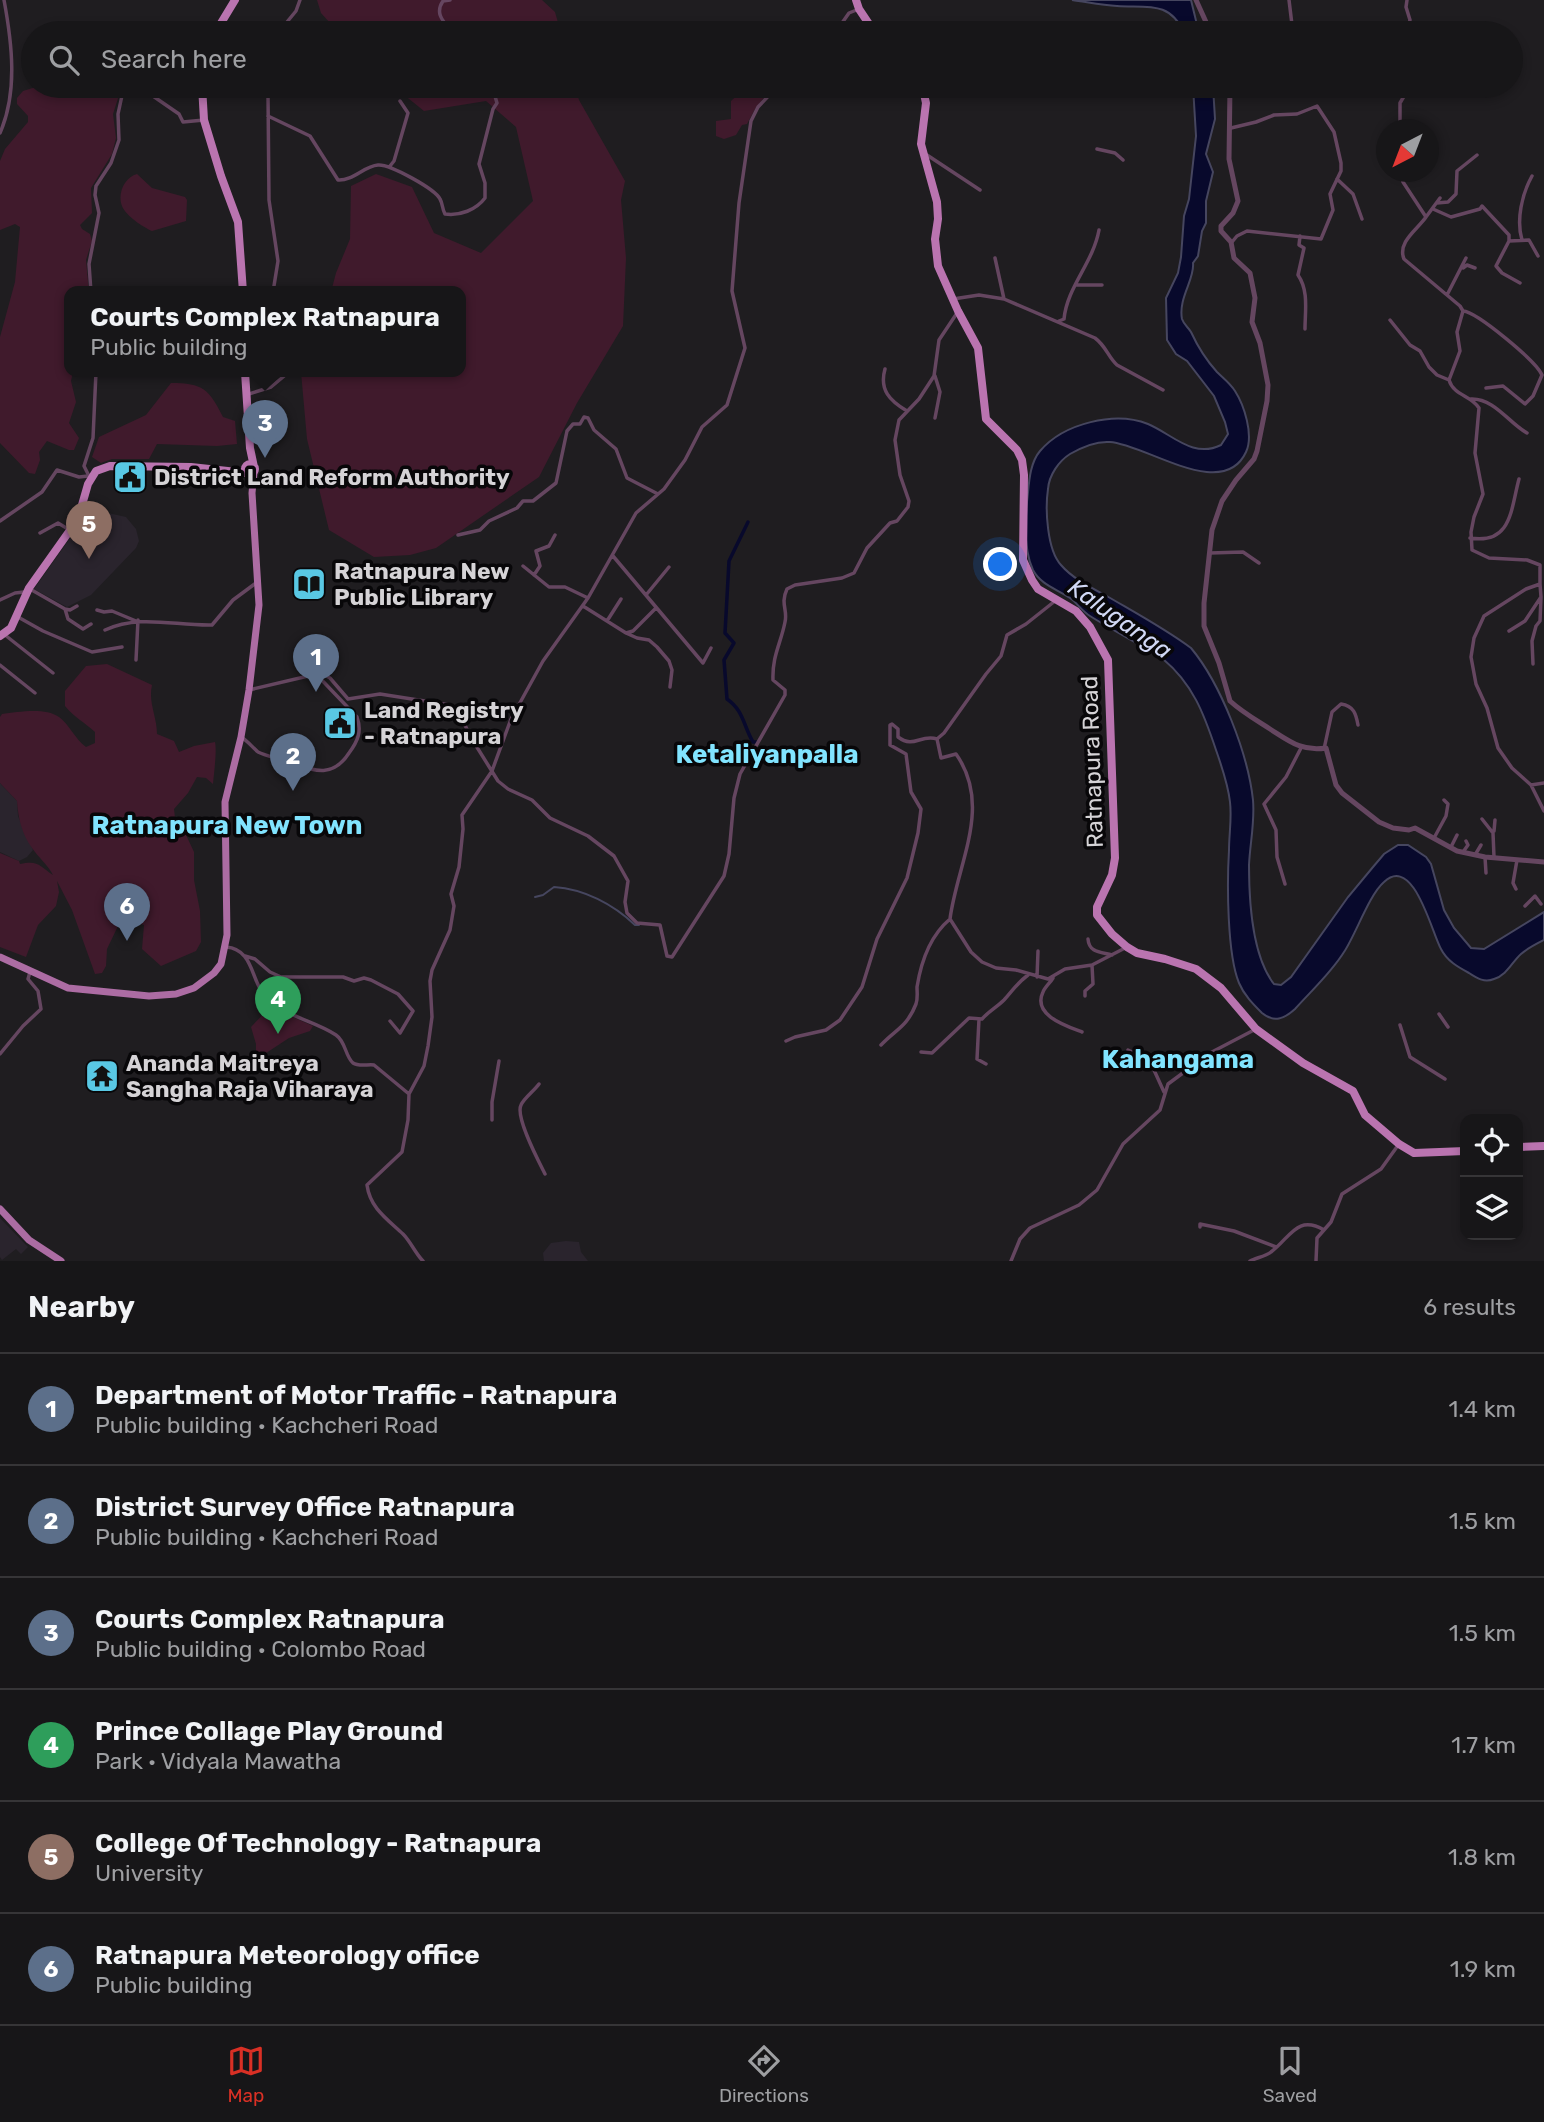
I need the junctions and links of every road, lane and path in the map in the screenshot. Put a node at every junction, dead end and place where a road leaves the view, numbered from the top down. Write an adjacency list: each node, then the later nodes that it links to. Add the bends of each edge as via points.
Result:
1 (4, 0): 31 (street, via 12,89)
2 (235, 0): 9 (highway)
3 (300, 0): 10 (street)
4 (450, 0): 11 (street, via 441,3 439,16)
5 (1196, 0): 14 (street)
6 (1289, 0): 15 (street)
7 (1407, 0): 16 (street)
8 (857, 4): 12 (street); 13 (highway)
9 (222, 21)
10 (288, 21)
11 (443, 21)
12 (843, 21)
13 (868, 21)
14 (1206, 21)
15 (1292, 21)
16 (1410, 21)
17 (121, 98): 59 (street, via 119,140 96,186 99,213 89,264)
18 (156, 98): 29 (street, via 183,122)
19 (203, 98): 29 (highway)
20 (269, 98): 27 (street)
21 (496, 98): 36 (street, via 479,164 485,183 481,204 447,215 438,196)
22 (767, 98): 86 (street, via 751,121 739,203 732,291 745,348 727,405 702,427 685,460)
23 (925, 98): 33 (highway, Ratnapura Road)
24 (1230, 98): 30 (street)
25 (1403, 98): 28 (street)
26 (400, 101): 36 (street, via 408,113)
27 (268, 116): 36 (street, via 310,136 338,180 377,165); 61 (street, via 269,200 278,261)
28 (1400, 119)
29 (204, 120): 60 (highway, via 239,222)
30 (1231, 128): 38 (street, via 1317,106 1338,143 1341,163); 50 (street, via 1229,159 1238,201 1220,231)
31 (0, 133)
32 (1097, 149): 35 (street)
33 (922, 154): 40 (street); 63 (highway, Ratnapura Road, via 937,202 938,265)
34 (1477, 155): 42 (street, via 1457,171 1455,194 1448,202)
35 (1123, 160)
36 (389, 167)
37 (1532, 176): 48 (street, via 1523,195)
38 (1337, 179): 45 (street, via 1351,190); 47 (street, via 1330,194 1333,210 1321,239)
39 (1403, 182): 44 (street)
40 (980, 190)
41 (1440, 198): 42 (street)
42 (1437, 203): 43 (street)
43 (1433, 209): 44 (street); 49 (street, via 1451,217 1482,206 1503,227)
44 (1426, 217): 62 (street, via 1401,253)
45 (1362, 219)
46 (1099, 230): 57 (street)
47 (1300, 236): 50 (street, via 1247,231); 69 (street, via 1299,246 1304,248 1298,275 1305,295)
48 (1522, 240): 49 (street); 51 (street, via 1532,242)
49 (1509, 241): 56 (street, via 1496,266)
50 (1231, 242): 93 (street, via 1234,258 1250,273 1255,298 1252,322 1260,343 1267,401 1254,459 1222,501)
51 (1538, 256)
52 (995, 258): 64 (street)
53 (1466, 258): 55 (street)
54 (1475, 268): 55 (street, via 1467,265)
55 (1462, 269): 62 (street)
56 (1520, 282)
57 (1077, 285): 58 (street); 68 (street, via 1064,319)
58 (1102, 285)
59 (91, 286)
60 (243, 286)
61 (274, 286)
62 (1447, 295): 66 (street)
63 (953, 299): 64 (street, via 979,295); 65 (highway, Ratnapura Road)
64 (1004, 299): 68 (street)
65 (958, 311): 71 (street, via 939,340); 107 (highway, Ratnapura Road, via 978,348 986,419 1022,460 1023,560 1038,589)
66 (1462, 311): 75 (street, via 1457,332 1460,351); 76 (street, via 1472,312 1517,347 1542,375 1525,404 1503,386)
67 (1390, 320): 75 (street, via 1429,367)
68 (1058, 322): 77 (street, via 1095,338 1117,365)
69 (1305, 329)
70 (885, 369): 80 (street, via 882,382 889,400)
71 (934, 374): 80 (street); 81 (street, via 940,391)
72 (96, 377): 84 (street, via 93,438 85,466)
73 (245, 377): 78 (highway)
74 (283, 377): 78 (street, via 271,387)
75 (1449, 380): 79 (street, via 1455,391)
76 (1486, 388)
77 (1163, 390)
78 (247, 394): 83 (highway)
79 (1471, 399): 82 (street, via 1488,403); 92 (street, via 1479,408 1475,453 1483,494)
80 (907, 411): 136 (street, via 899,420 895,440 908,507 867,548 853,573 796,585 787,589 783,598 786,620 775,649 773,680 785,695 740,774 724,876 672,957 667,956 660,925 637,923 627,913 628,881 614,856 588,836 550,817 532,800 508,789)
81 (935, 418)
82 (1527, 433)
83 (249, 470): 84 (highway, via 110,466); 99 (main road)
84 (90, 477): 87 (street, via 57,470 42,492); 88 (highway, via 82,510)
85 (1518, 479): 92 (street, via 1506,527 1488,539)
86 (658, 494): 91 (street, via 627,478 616,449 584,417 567,430 556,483 480,530); 94 (street, via 636,513)
87 (0, 521)
88 (70, 530): 89 (street, via 58,523); 101 (highway)
89 (40, 533)
90 (555, 535): 98 (street, via 550,545 536,551 540,566)
91 (458, 536)
92 (1470, 538): 100 (street, via 1472,550 1489,558 1540,565)
93 (1210, 553): 95 (street, via 1243,552); 134 (street, via 1204,626 1230,701)
94 (612, 556): 102 (street); 104 (street)
95 (1259, 562)
96 (523, 566): 98 (street)
97 (669, 567): 102 (street)
98 (534, 575): 104 (street, via 549,587 565,587)
99 (258, 582): 114 (street, via 233,600 212,625); 129 (main road)
100 (1540, 584): 103 (street); 138 (street, via 1490,610 1471,648 1476,684 1488,708 1498,748 1511,768)
101 (27, 590): 106 (street); 111 (street); 113 (highway)
102 (646, 594): 110 (street)
103 (1541, 597): 118 (street, via 1525,621); 124 (street, via 1540,621 1532,641)
104 (588, 598): 109 (street)
105 (621, 599): 115 (street)
106 (0, 600)
107 (1057, 600): 133 (street, via 1007,635 1001,656); 164 (highway, Ratnapura Road, via 1076,611 1090,627 1108,660 1115,858 1097,915)
108 (77, 606): 111 (street)
109 (583, 606): 115 (street); 136 (street, via 511,719)
110 (656, 608): 119 (street); 122 (street, via 704,663)
111 (65, 609): 116 (street, via 78,627)
112 (97, 610): 114 (street)
113 (18, 617): 120 (highway); 121 (street, via 92,652)
114 (137, 620): 117 (street); 123 (street)
115 (607, 621): 119 (street)
116 (91, 624)
117 (106, 630)
118 (1510, 631)
119 (626, 633): 128 (street, via 649,640 669,661)
120 (2, 635): 126 (street)
121 (122, 647)
122 (711, 648)
123 (136, 660)
124 (1533, 664)
125 (0, 666): 130 (street)
126 (53, 673)
127 (316, 674): 129 (street); 132 (street, via 360,725 356,743 337,766 309,771 259,752); 136 (street, via 327,675 348,699 380,694 450,705 459,712)
128 (670, 687)
129 (249, 690): 132 (main road)
130 (35, 693)
131 (1359, 725): 135 (street, via 1352,707 1342,703 1332,712)
132 (241, 737): 163 (main road, via 225,802)
133 (937, 739): 161 (street, via 941,758 956,754 961,760 974,808); 182 (street, via 908,743 898,737 895,724 890,725 890,745 906,754 911,792 921,808 907,877 883,923 853,1003 826,1030)
134 (1301, 748): 135 (street); 157 (street, via 1264,804 1276,830)
135 (1324, 748): 146 (street, via 1336,785 1379,822 1393,828 1415,828)
136 (492, 771): 192 (street, via 462,815 450,930 430,981 428,1046 424,1066)
137 (1544, 784): 138 (street)
138 (1531, 785): 140 (street)
139 (1444, 800): 146 (street, via 1446,816)
140 (1544, 811)
141 (1482, 819): 144 (street)
142 (1495, 820): 144 (street)
143 (1500, 824): 144 (street)
144 (1494, 831): 152 (street)
145 (1457, 835): 149 (street)
146 (1434, 838): 149 (street)
147 (1466, 841): 150 (street)
148 (1481, 845): 151 (street)
149 (1451, 846): 150 (street)
150 (1463, 852): 151 (street)
151 (1475, 855): 154 (street)
152 (1493, 857): 153 (street); 154 (street)
153 (1517, 858): 155 (street); 158 (street)
154 (1483, 861): 156 (street)
155 (1544, 862)
156 (1486, 873)
157 (1284, 884)
158 (1516, 888)
159 (1541, 904): 160 (street, via 1535,896)
160 (1525, 906)
161 (950, 919): 171 (street, via 982,962); 183 (street, via 935,934 907,1021)
162 (1088, 939): 167 (street, via 1092,950)
163 (226, 947): 166 (street, via 239,949); 170 (main road, via 215,973 176,994 68,988)
164 (1127, 947): 167 (street); 180 (highway, Ratnapura Road, via 1196,969 1221,988)
165 (1038, 951): 172 (street)
166 (245, 956): 177 (street, via 281,976 371,980 398,994 413,1011 400,1034); 192 (street, via 262,993 272,1003 337,1036 354,1063 374,1065)
167 (1114, 956): 169 (street)
168 (0, 957): 170 (main road)
169 (1092, 965): 173 (street, via 1065,969); 174 (street, via 1093,985)
170 (30, 972): 186 (street, via 28,979 38,991 41,1009)
171 (1028, 975): 172 (street); 176 (street)
172 (1037, 977): 173 (street)
173 (1053, 978): 181 (street, via 1042,994 1043,1009 1050,1019)
174 (1085, 996)
175 (1440, 1014): 179 (street)
176 (979, 1019): 185 (street, via 969,1018 932,1053); 188 (street, via 977,1059)
177 (390, 1021)
178 (1400, 1025): 189 (street, via 1410,1057)
179 (1448, 1027)
180 (1256, 1029): 191 (street, via 1210,1053 1175,1077); 194 (highway, Ratnapura Road, via 1353,1091 1365,1115)
181 (1082, 1032)
182 (786, 1041)
183 (881, 1045)
184 (1128, 1050): 191 (street, via 1149,1059)
185 (921, 1052)
186 (0, 1054)
187 (499, 1061): 193 (street)
188 (986, 1064)
189 (1445, 1079)
190 (539, 1084): 198 (street, via 520,1106 520,1113)
191 (1164, 1092): 205 (street, via 1160,1110 1123,1144 1097,1190 1079,1205 1030,1228)
192 (408, 1094): 204 (street, via 402,1152 367,1185 369,1200)
193 (492, 1120)
194 (1399, 1144): 197 (highway, Ratnapura Road, via 1414,1153); 201 (street, via 1381,1169 1342,1194)
195 (1544, 1146): 196 (highway)
196 (1523, 1147)
197 (1460, 1151)
198 (545, 1174)
199 (0, 1209): 203 (main road, via 29,1240)
200 (1200, 1227): 202 (street, via 1234,1231)
201 (1324, 1230): 202 (street, via 1315,1224 1302,1225); 207 (street, via 1316,1243)
202 (1276, 1247): 206 (street)
203 (61, 1261)
204 (423, 1261)
205 (1011, 1261)
206 (1250, 1261)
207 (1316, 1261)

